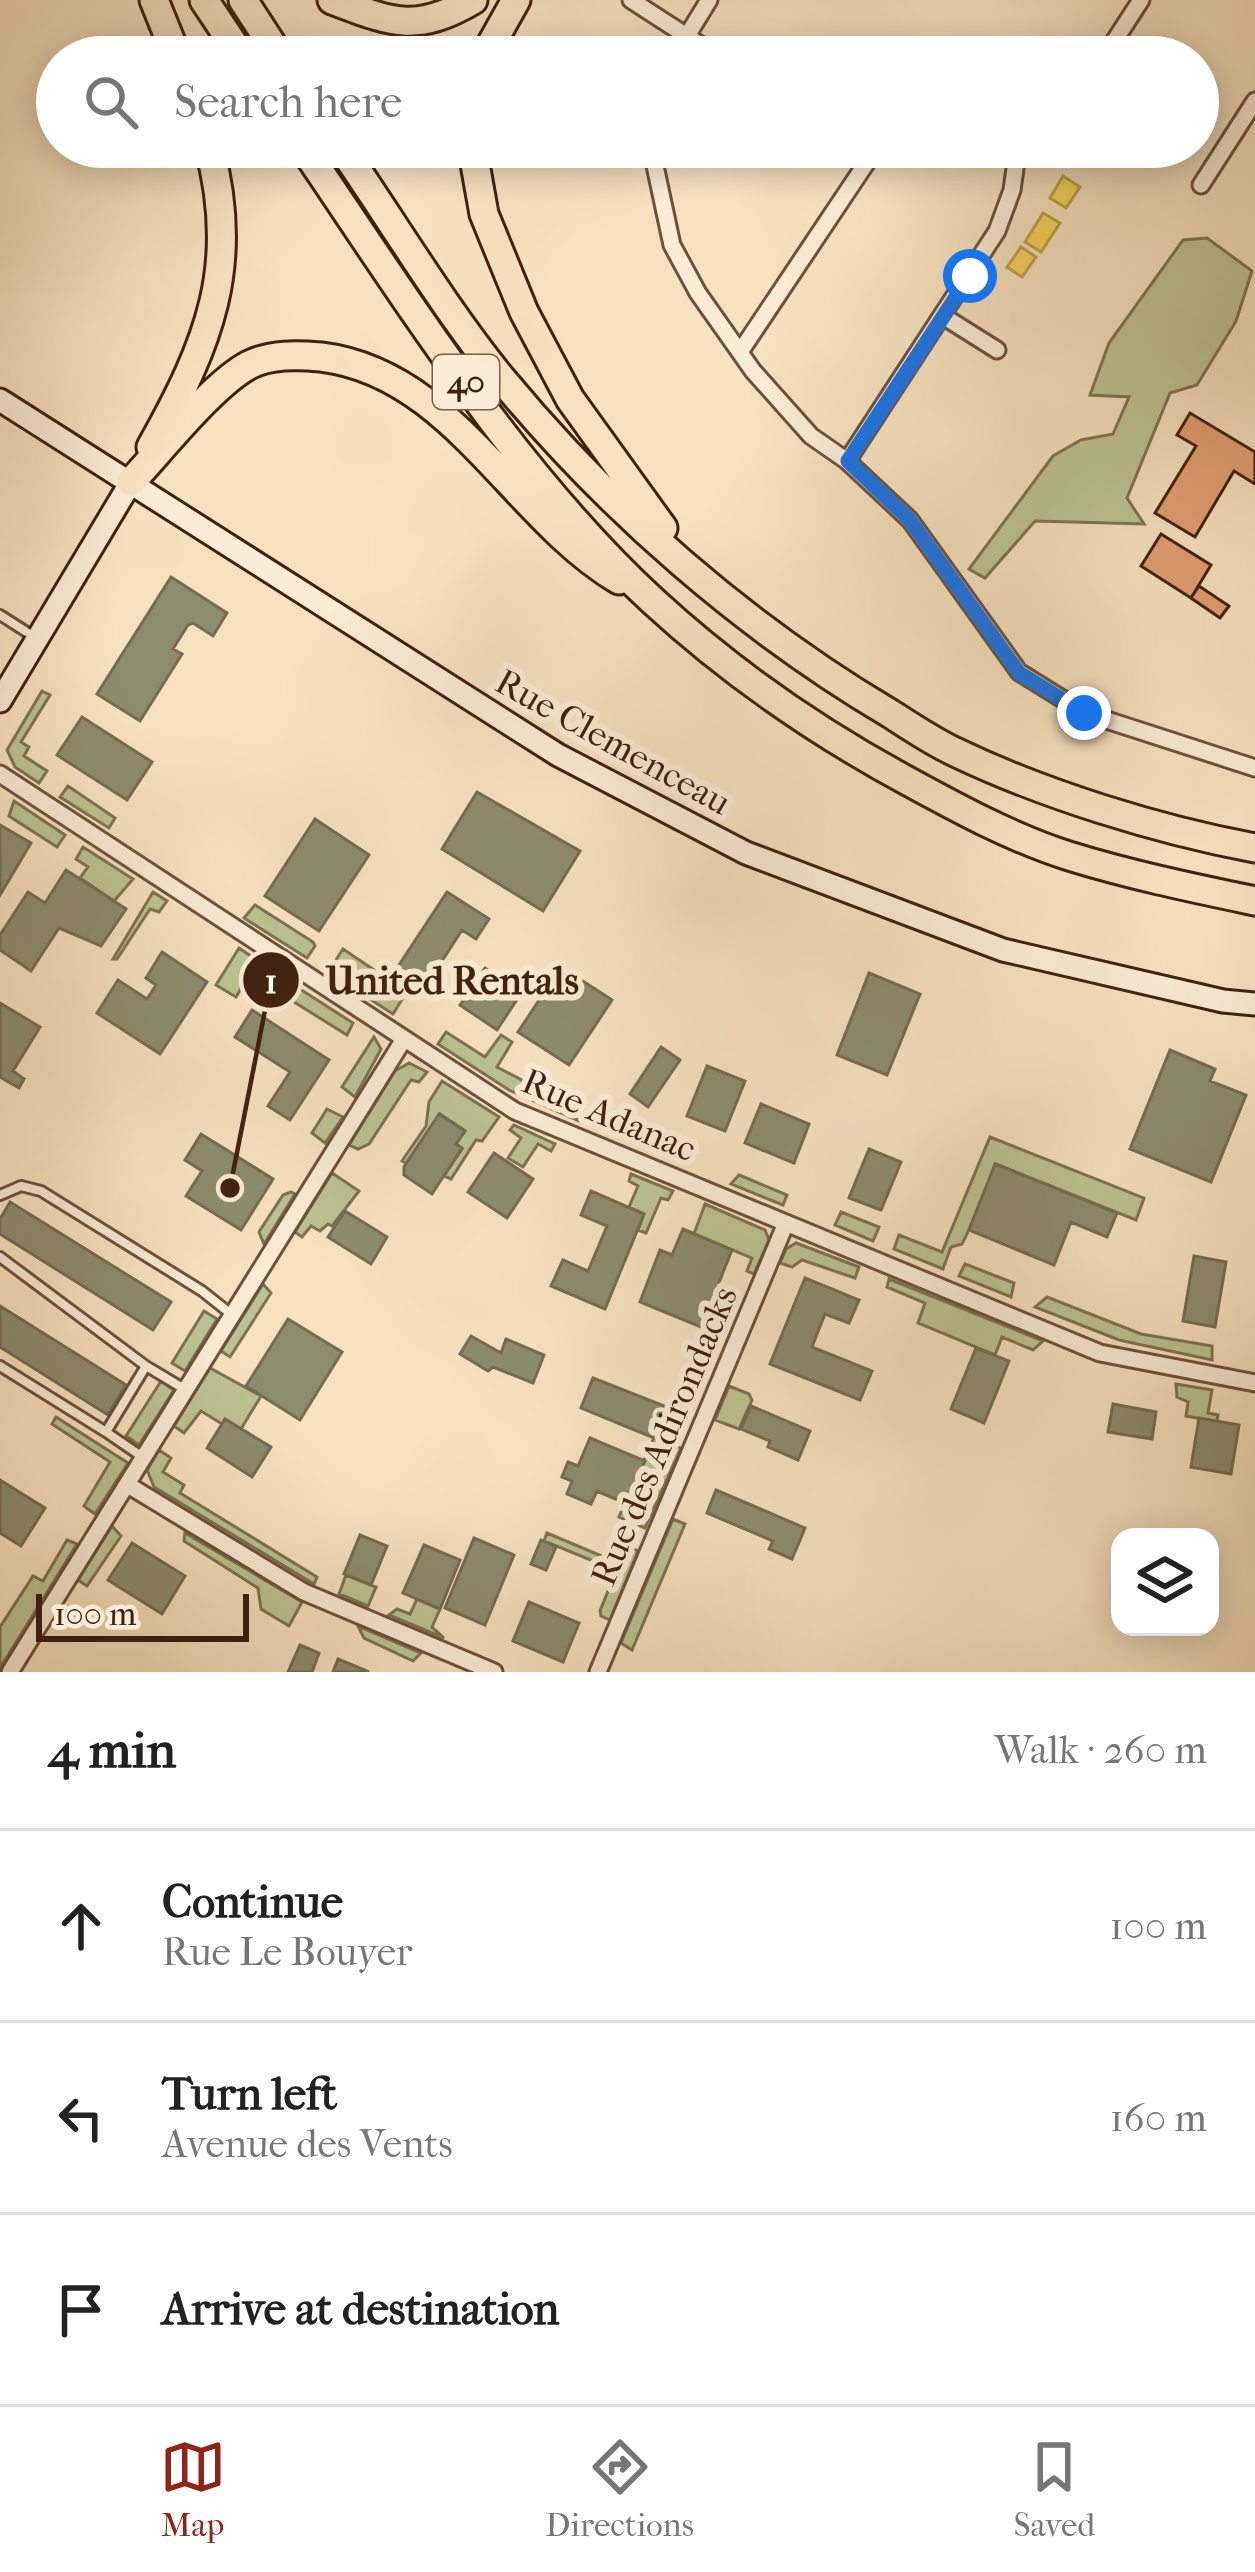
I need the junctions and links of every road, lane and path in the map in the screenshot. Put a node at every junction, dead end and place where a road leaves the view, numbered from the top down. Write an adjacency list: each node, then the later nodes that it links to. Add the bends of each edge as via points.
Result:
1 (154, 0): 10 (highway)
2 (204, 0): 11 (highway)
3 (243, 0): 12 (highway)
4 (332, 0): 5 (highway, via 388,21 428,22)
5 (473, 0)
6 (516, 0): 13 (highway)
7 (632, 0): 14 (street)
8 (709, 0): 15 (street)
9 (1141, 0): 16 (street)
10 (169, 36)
11 (228, 36)
12 (266, 36)
13 (496, 36)
14 (685, 36)
15 (687, 36)
16 (1118, 36)
17 (1255, 101): 18 (street)
18 (1219, 156)
19 (214, 168): 33 (highway, via 223,256 211,318 196,364)
20 (318, 168): 35 (highway, 40, via 487,412)
21 (356, 168): 34 (highway, 40, via 500,376 586,473)
22 (476, 168): 34 (highway, via 484,214 524,312 571,399)
23 (656, 168): 30 (street, via 672,245)
24 (863, 168): 30 (street)
25 (1015, 168): 28 (street, via 997,231)
26 (1211, 168): 27 (street)
27 (1201, 184)
28 (943, 316): 29 (street); 32 (street)
29 (997, 350)
30 (740, 352): 32 (street, via 811,436)
31 (0, 401): 33 (street, Rue Clemenceau)
32 (848, 461): 39 (street, via 910,520 1019,673 1084,713)
33 (131, 482): 35 (highway, via 252,363 293,354 338,359 394,379 469,440 589,562); 37 (street); 43 (street, Rue Clemenceau, via 558,755 746,854 1003,950)
34 (697, 576): 41 (highway, 40, via 832,680 953,751 1108,811)
35 (650, 599): 42 (highway, 40, via 853,752 961,810 1067,855)
36 (0, 615): 37 (lane)
37 (37, 639): 38 (street)
38 (0, 701)
39 (1255, 768)
40 (0, 774): 44 (street, Rue Adanac)
41 (1255, 848)
42 (1255, 901)
43 (1255, 1004)
44 (404, 1039): 46 (street, Rue Adanac, via 515,1111); 48 (street)
45 (0, 1195): 48 (lane, via 21,1186 41,1191)
46 (786, 1222): 51 (street, Rue Adanac, via 1100,1352); 58 (street, Rue des Adirondacks)
47 (0, 1257): 50 (lane)
48 (232, 1315): 52 (street)
49 (0, 1366): 53 (lane)
50 (146, 1366): 52 (lane); 53 (lane)
51 (1255, 1383)
52 (186, 1390): 54 (street)
53 (106, 1432): 54 (lane)
54 (144, 1458): 55 (street)
55 (128, 1484): 56 (street); 57 (street, via 304,1592)
56 (10, 1672)
57 (494, 1672)
58 (598, 1672)

